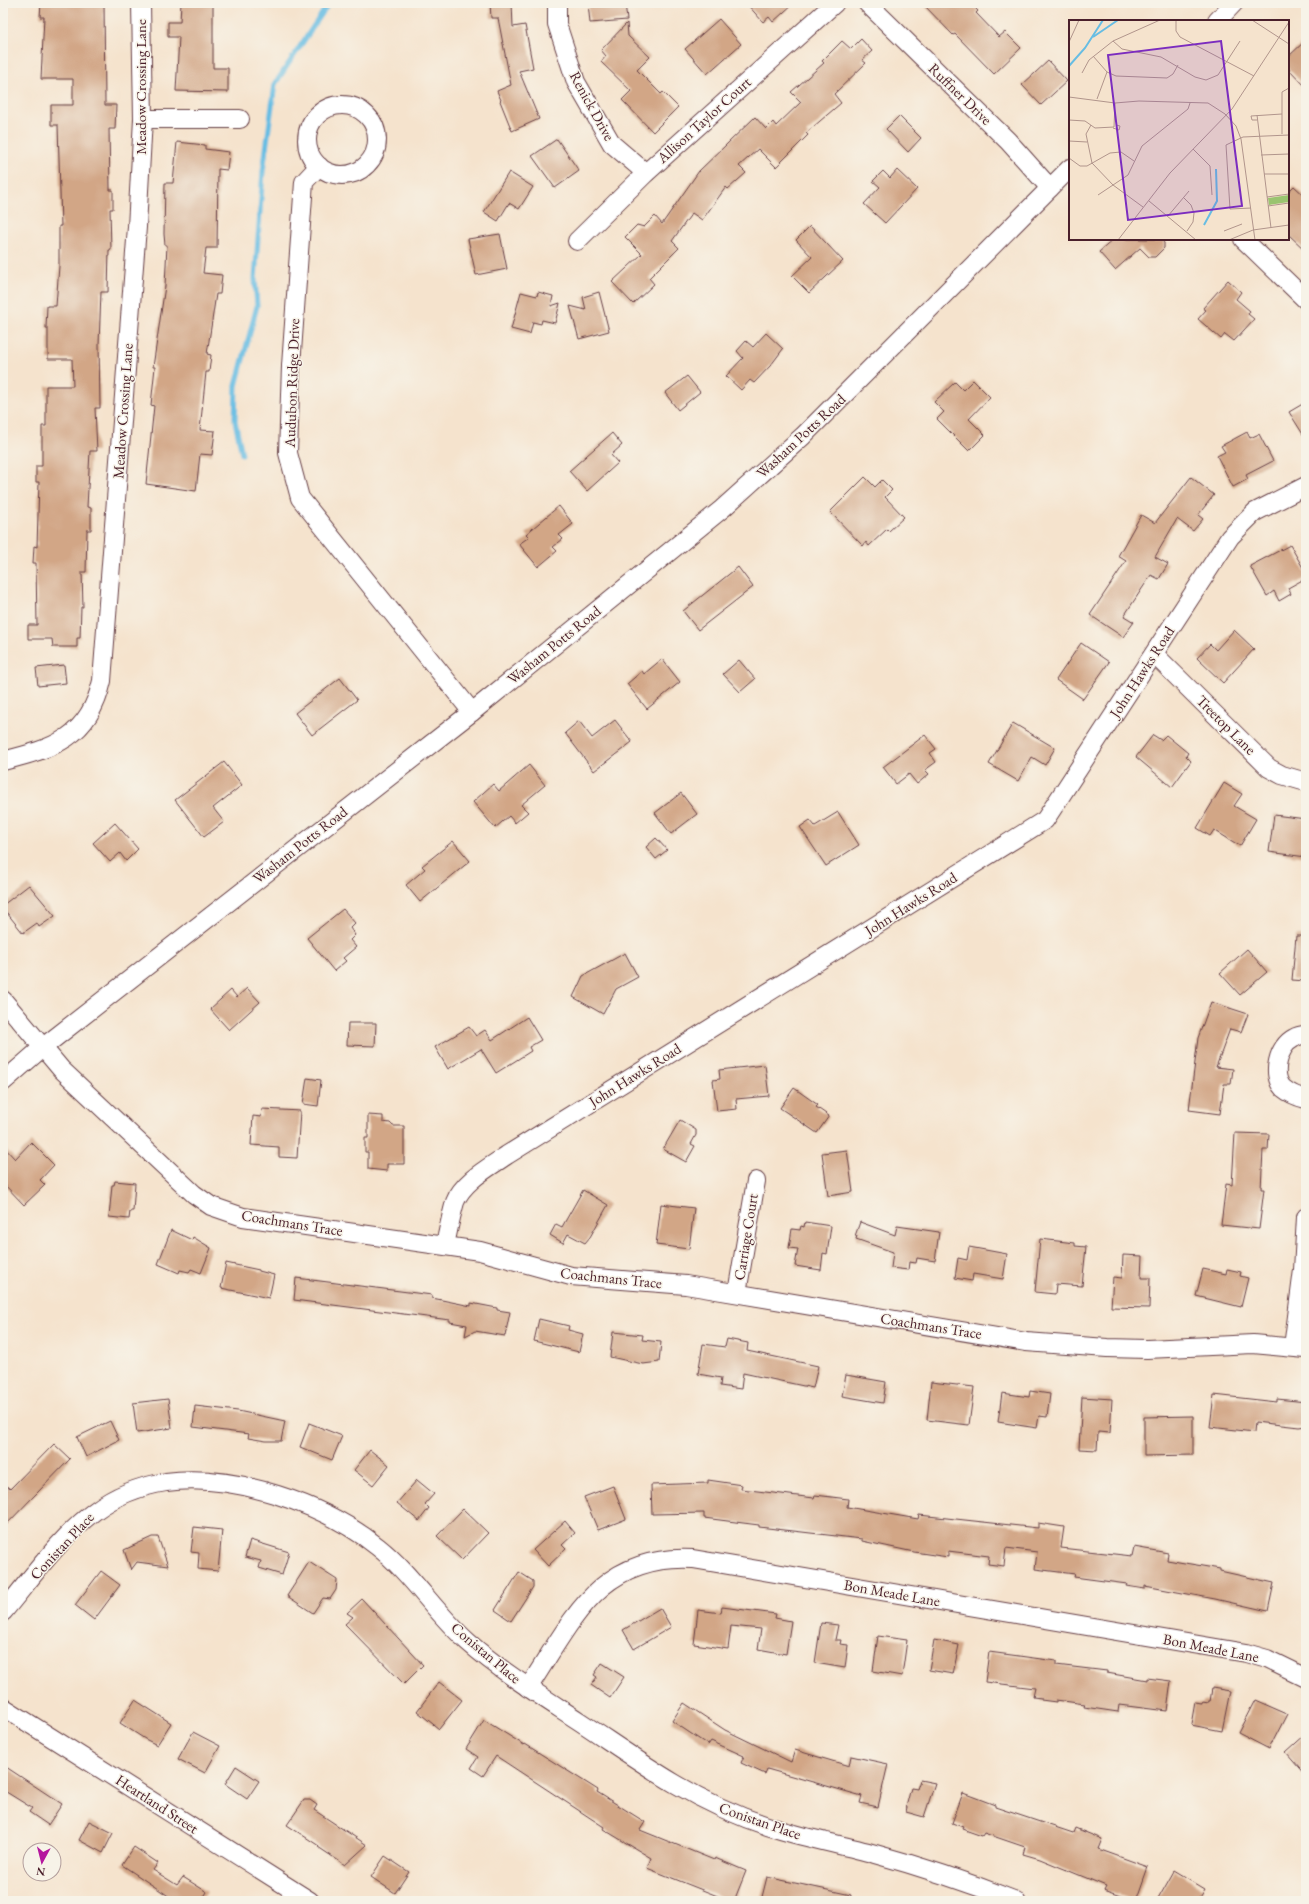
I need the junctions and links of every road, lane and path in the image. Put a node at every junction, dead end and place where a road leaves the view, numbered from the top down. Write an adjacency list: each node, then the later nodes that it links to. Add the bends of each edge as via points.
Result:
1 (142, 3): 7 (street, Meadow Crossing Lane)
2 (557, 3): 11 (street, Renick Drive, via 557,24 576,82 612,144)
3 (835, 3): 11 (street, Allison Taylor Court)
4 (867, 3): 12 (street, Ruffner Drive, via 1008,141)
5 (1234, 3): 6 (street)
6 (1218, 20)
7 (143, 119): 8 (street); 19 (street, Meadow Crossing Lane, via 123,423 105,649 98,699 89,715 63,741 48,749)
8 (240, 119)
9 (318, 166): 18 (street, Audubon Ridge Drive, via 304,182 290,366 288,453 300,498)
10 (1069, 169): 12 (street, Washam Potts Road)
11 (646, 173): 14 (street, Allison Taylor Court)
12 (1050, 188): 18 (street, Washam Potts Road, via 849,391 766,470 722,509)
13 (1244, 240): 15 (street)
14 (577, 241)
15 (1306, 300)
16 (1306, 486): 17 (street, John Hawks Road, via 1255,512 1230,537)
17 (1154, 654): 20 (street, Treetop Lane, via 1269,768); 28 (street, John Hawks Road, via 1045,820 480,1174 467,1186 456,1202)
18 (472, 712): 23 (street, Washam Potts Road)
19 (3, 761)
20 (1306, 782)
21 (3, 1000): 23 (street, Coachmans Trace)
22 (1306, 1035): 25 (street, via 1294,1038 1282,1048 1277,1077 1283,1087 1292,1094)
23 (42, 1048): 24 (street, Washam Potts Road); 28 (street, Coachmans Trace, via 93,1100 194,1194 211,1206 243,1217)
24 (3, 1082)
25 (1306, 1099)
26 (756, 1181): 29 (street, Carriage Court)
27 (1306, 1217): 30 (street)
28 (445, 1244): 29 (street, Coachmans Trace, via 502,1256 571,1276 686,1285)
29 (737, 1293): 30 (street, Coachmans Trace, via 1026,1342 1147,1349 1253,1344)
30 (1300, 1348)
31 (3, 1612): 33 (street, Conistan Place, via 71,1532 85,1518 108,1502 137,1490 167,1482 231,1484 289,1499 322,1513 376,1545 396,1563 467,1642)
32 (1306, 1678): 33 (street, Bon Meade Lane, via 1266,1659 1246,1653 676,1558 644,1563 632,1568 593,1594)
33 (528, 1688): 36 (street, Conistan Place, via 673,1783 718,1807 778,1830 952,1877)
34 (3, 1707): 35 (street, Heartland Street)
35 (310, 1901)
36 (1016, 1901)

